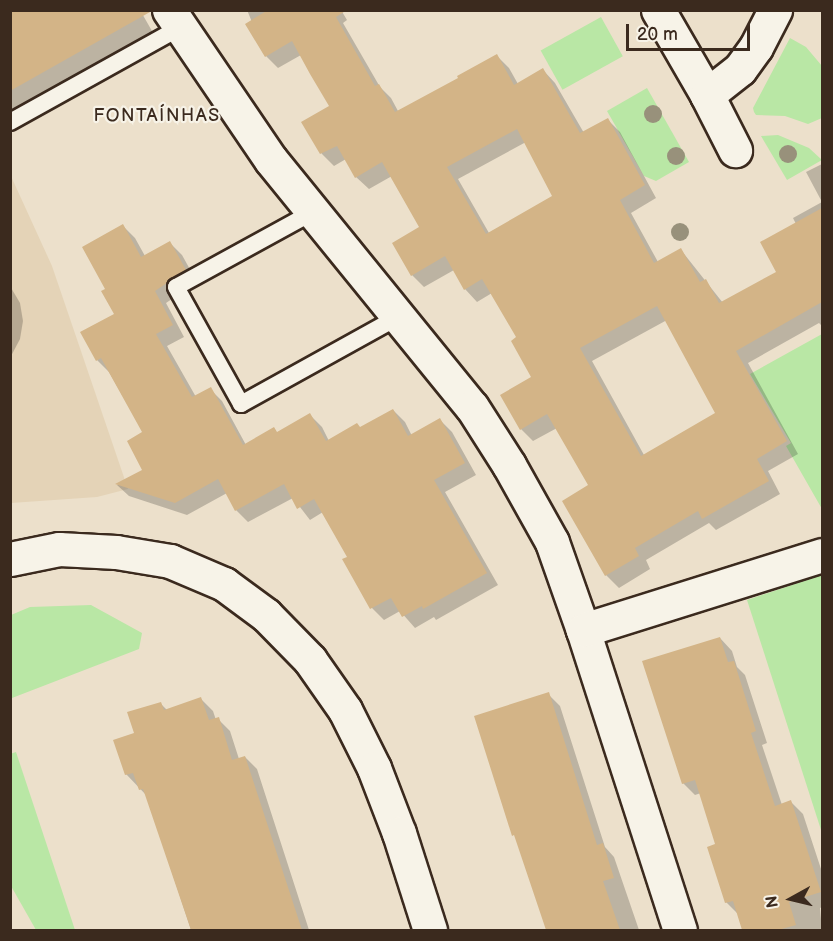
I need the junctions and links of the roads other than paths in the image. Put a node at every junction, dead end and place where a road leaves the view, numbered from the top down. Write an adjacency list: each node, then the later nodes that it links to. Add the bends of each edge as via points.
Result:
1 (658, 10): 4 (street)
2 (775, 10): 4 (street, via 740,69)
3 (174, 19): 5 (lane); 7 (street, via 271,160)
4 (707, 95): 6 (street)
5 (10, 122)
6 (735, 150)
7 (313, 212): 8 (street); 8 (lane, via 176,287 241,404)
8 (398, 317): 11 (street, via 472,407 509,465 552,542)
9 (822, 555): 11 (street)
10 (10, 559): 12 (street, via 59,549 116,552 170,561 224,584 266,615 310,660 345,710 374,768)
11 (583, 630): 13 (street)
12 (430, 930)
13 (680, 930)

